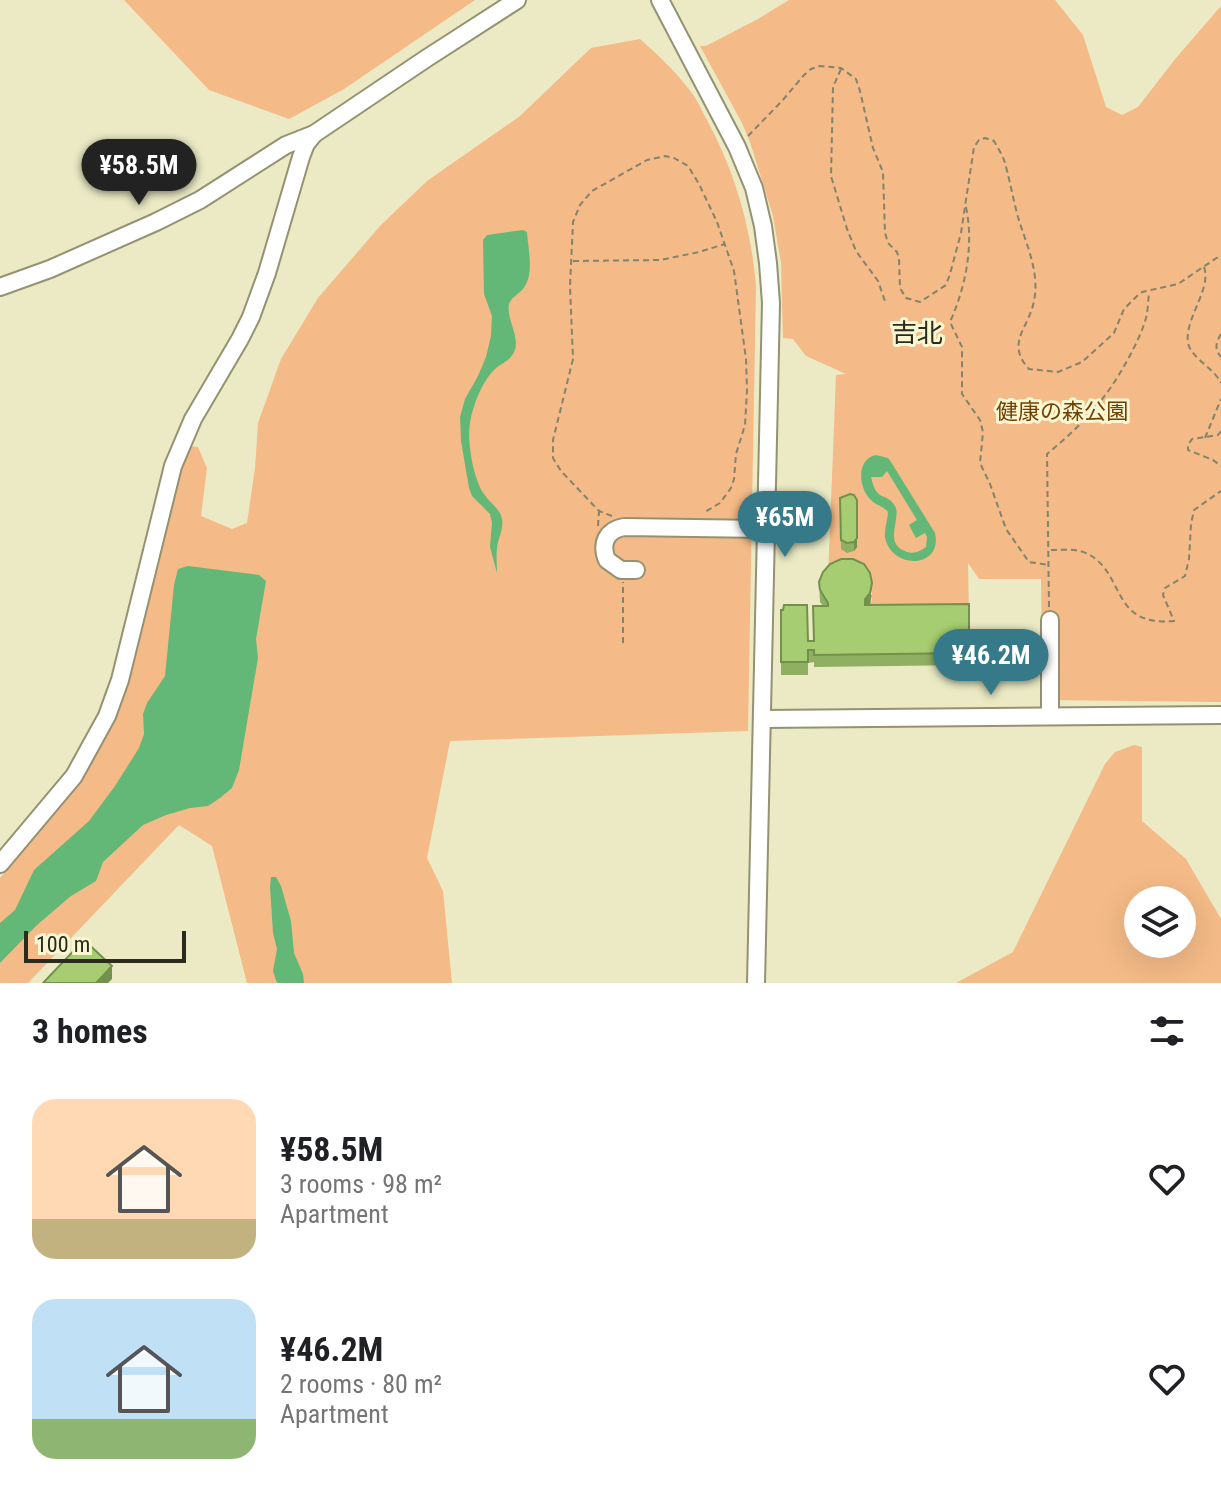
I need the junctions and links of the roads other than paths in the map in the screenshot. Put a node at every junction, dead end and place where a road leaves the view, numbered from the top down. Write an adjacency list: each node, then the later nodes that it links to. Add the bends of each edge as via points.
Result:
1 (517, 0): 3 (street)
2 (660, 0): 5 (street, via 737,147 763,226 771,303)
3 (314, 134): 4 (street, via 286,145 156,222); 11 (street, via 301,157 251,317 193,419 173,466 107,716 74,776)
4 (0, 287)
5 (766, 529): 6 (street, via 613,530 604,544 607,560); 10 (street)
6 (634, 576)
7 (1050, 620): 9 (street)
8 (1221, 715): 9 (street)
9 (1050, 716): 10 (street)
10 (762, 719): 12 (street)
11 (0, 864)
12 (756, 983)

